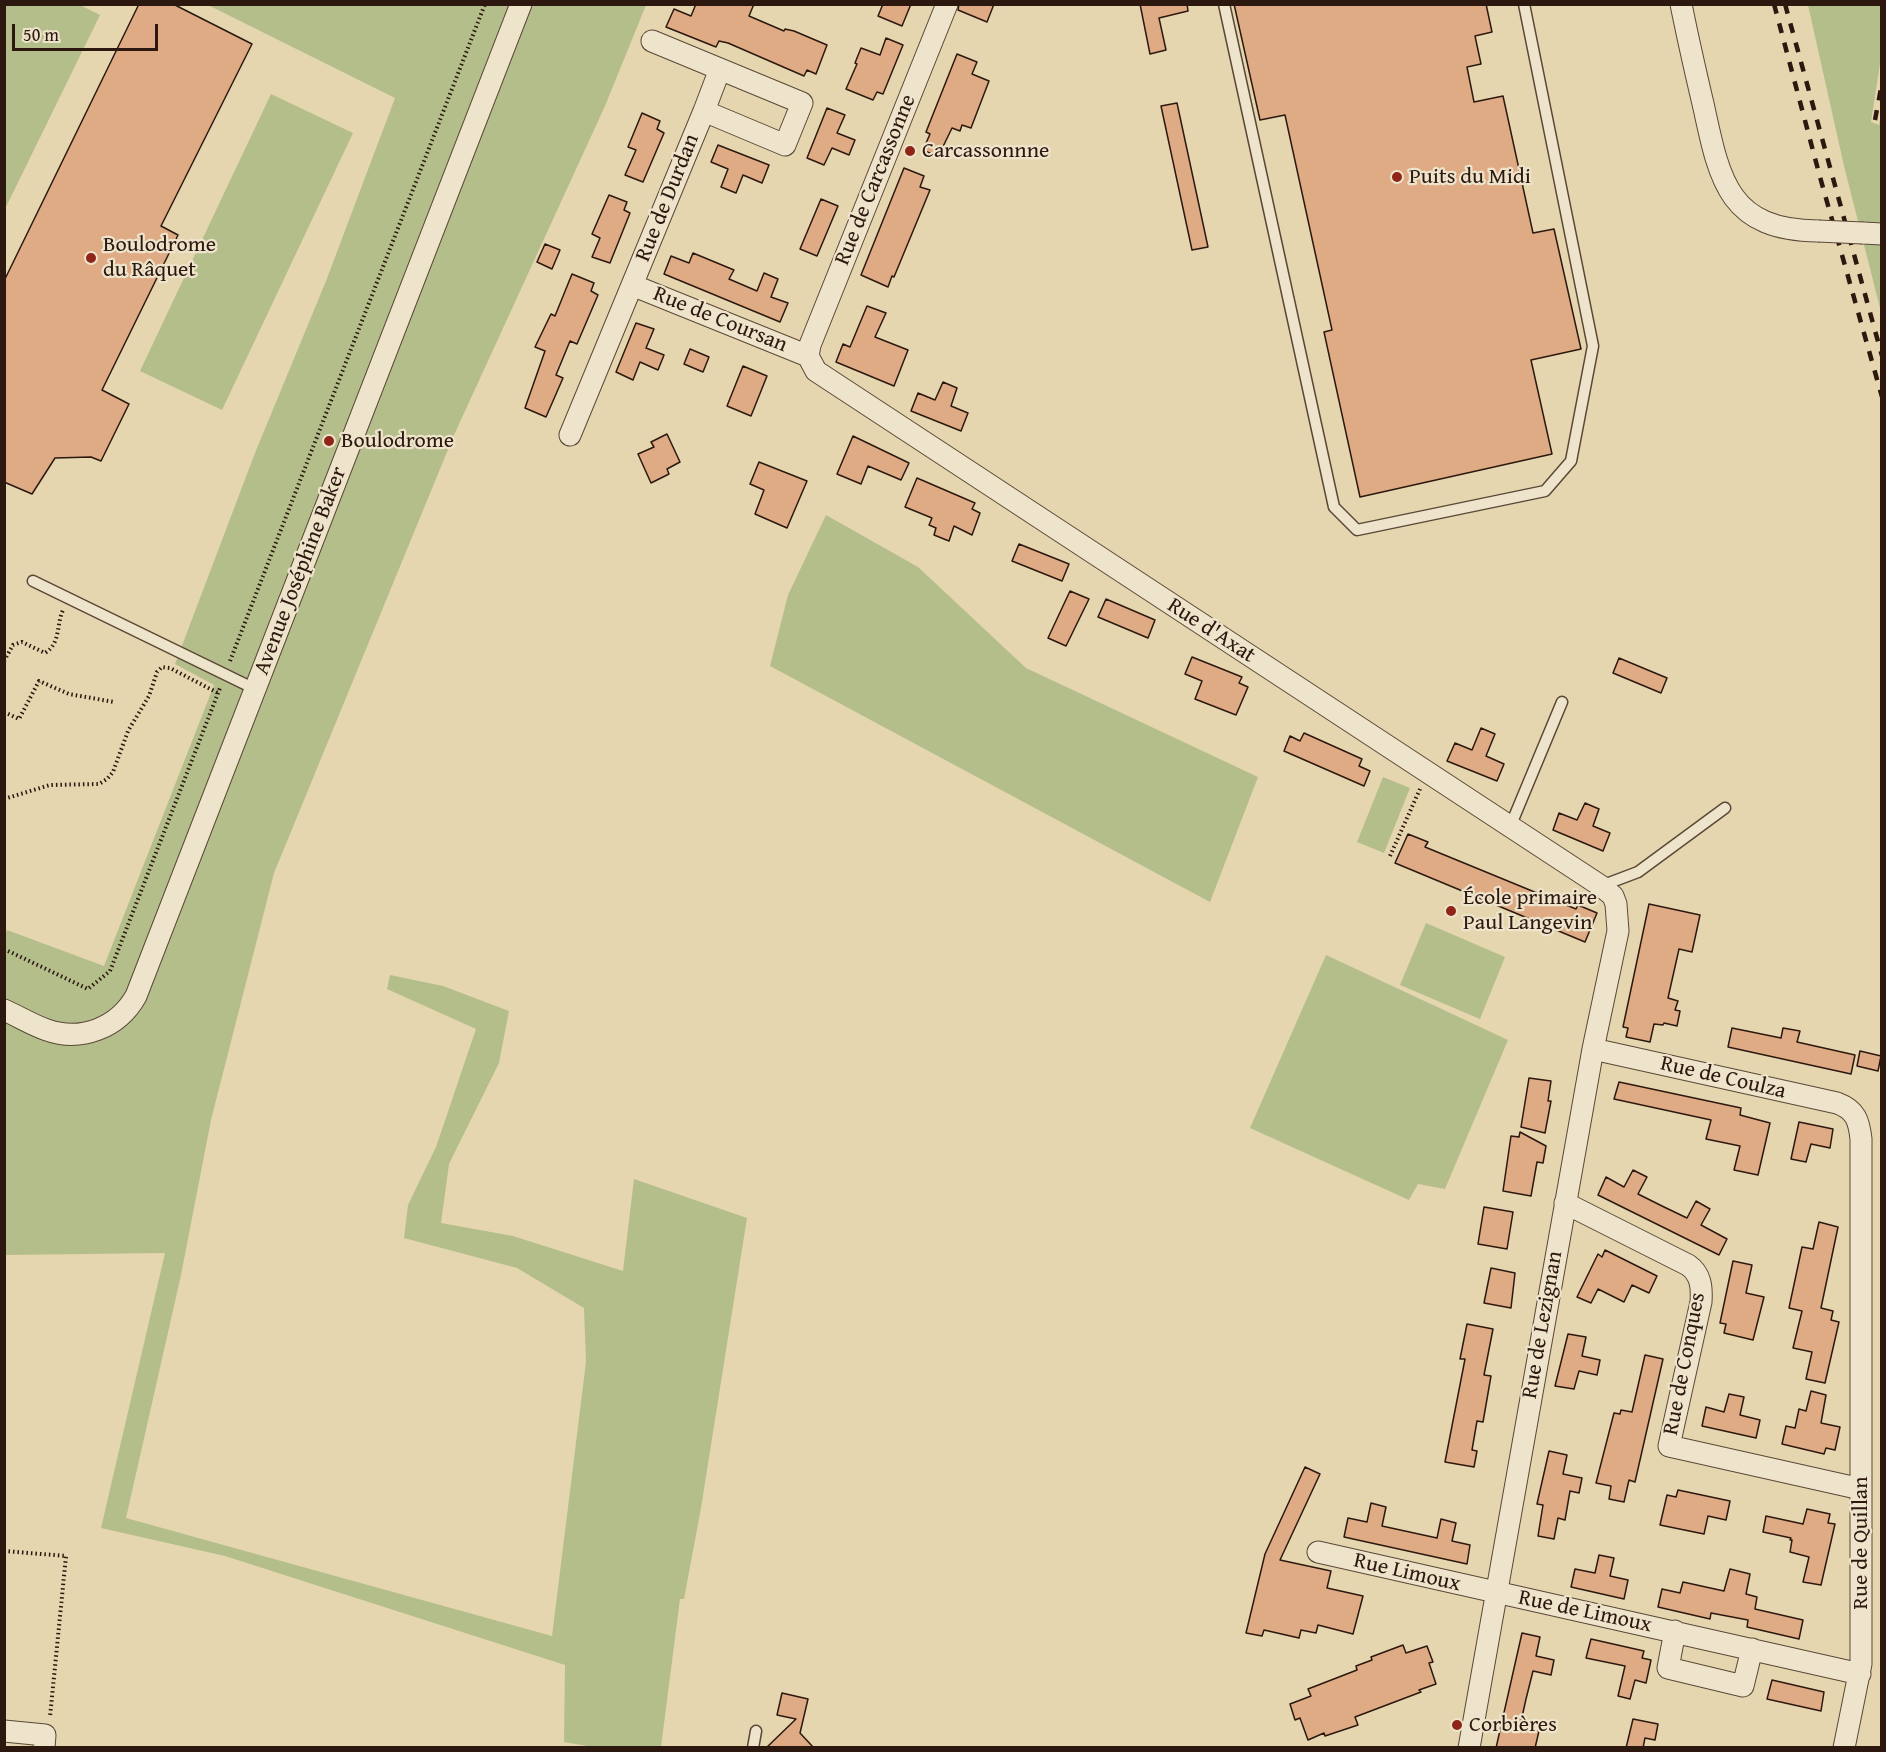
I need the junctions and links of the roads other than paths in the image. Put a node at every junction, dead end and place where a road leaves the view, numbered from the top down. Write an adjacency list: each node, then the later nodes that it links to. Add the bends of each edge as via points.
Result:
1 (521, 4): 14 (street, Avenue Joséphine Baker)
2 (947, 4): 11 (street, Rue de Carcassonne, via 813,335)
3 (1224, 4): 4 (lane, via 1334,507 1357,530 1545,492 1571,460 1593,346)
4 (1524, 4)
5 (1681, 4): 9 (street, bridge, via 1712,145 1725,185 1740,204 1768,224 1789,230)
6 (652, 41): 7 (street, Rue de Durdan)
7 (720, 69): 8 (street, Rue de Durdan); 8 (street, Rue de Durdan, via 802,103 786,145)
8 (704, 111): 10 (street, Rue de Durdan)
9 (1872, 234)
10 (632, 285): 11 (street, Rue de Coursan); 12 (street, Rue de Durdan)
11 (808, 356): 17 (street, Rue d'Axat, via 822,377)
12 (570, 435)
13 (33, 581): 14 (lane)
14 (255, 689): 20 (street, Avenue Joséphine Baker, via 136,996 126,1011 102,1028 73,1035 45,1029)
15 (1562, 702): 17 (lane)
16 (1725, 808): 18 (lane, via 1638,872)
17 (1510, 827): 18 (street, Rue d'Axat)
18 (1601, 886): 19 (street, Rue d'Axat)
19 (1616, 904): 21 (street, Rue de Lezignan, via 1617,931)
20 (4, 1010)
21 (1593, 1049): 22 (street, Rue de Coulza); 23 (street, Rue de Lezignan)
22 (1851, 1110): 24 (street, Rue de Quillan, via 1859,1122 1861,1139)
23 (1565, 1203): 25 (street, Rue de Conques, via 1688,1266 1698,1276 1701,1302 1669,1446); 27 (street, Rue de Lezignan)
24 (1871, 1339): 25 (street, Rue de Quillan)
25 (1861, 1489): 30 (street, Rue de Quillan)
26 (1318, 1552): 27 (street, Rue Limoux)
27 (1495, 1593): 28 (street, Rue de Limoux); 35 (street, Rue de Lezignan)
28 (1675, 1631): 29 (street, Rue de Limoux); 29 (street, Rue de Limoux, via 1668,1668 1743,1686)
29 (1752, 1649): 30 (street, Rue de Limoux)
30 (1860, 1674): 36 (street, Rue de Quillan)
31 (4, 1731): 33 (street)
32 (756, 1731): 34 (lane)
33 (45, 1741)
34 (753, 1748)
35 (1469, 1748)
36 (1844, 1748)

